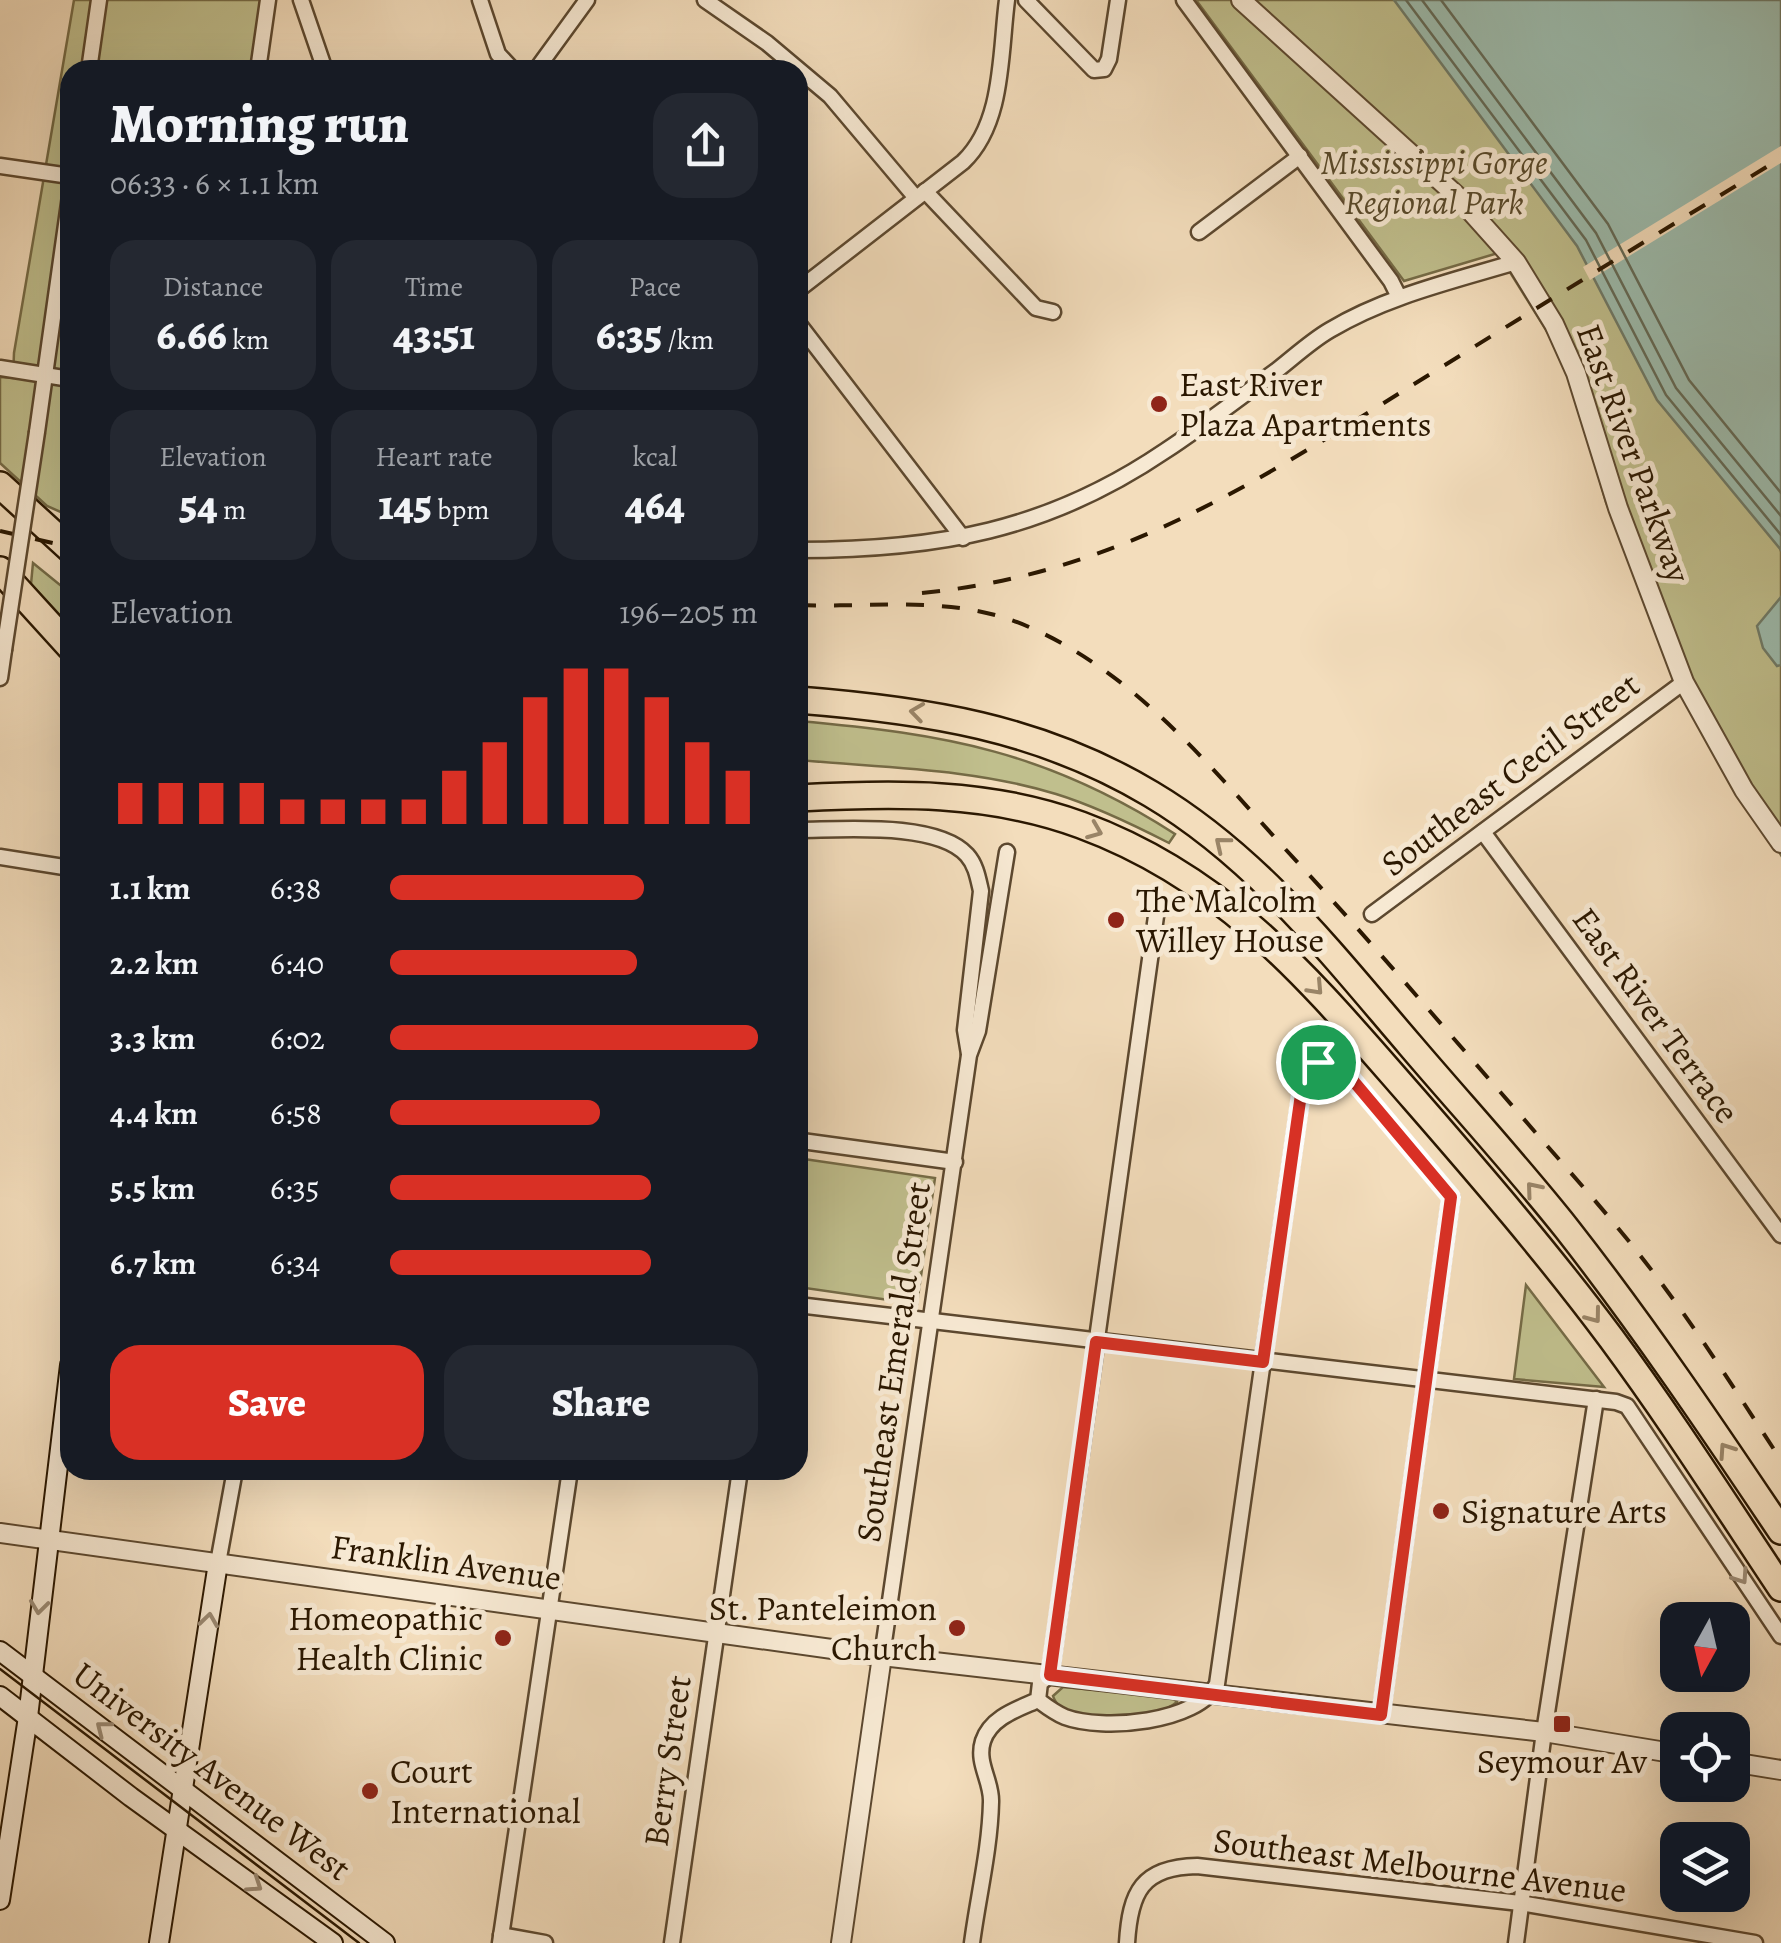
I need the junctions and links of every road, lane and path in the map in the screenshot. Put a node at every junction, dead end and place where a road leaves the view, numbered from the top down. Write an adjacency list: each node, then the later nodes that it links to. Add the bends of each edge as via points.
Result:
1 (99, 0): 12 (street)
2 (268, 0): 13 (street)
3 (301, 0): 14 (street)
4 (480, 0): 15 (street)
5 (586, 0): 16 (street)
6 (704, 0): 17 (street)
7 (1007, 0): 22 (street, via 989,124 973,153)
8 (1026, 0): 9 (street, via 1094,70 1109,60)
9 (1118, 0)
10 (1184, 0): 19 (street)
11 (1240, 0): 24 (street, East River Parkway, via 1456,194)
12 (90, 60)
13 (259, 60)
14 (322, 60)
15 (504, 60)
16 (543, 60)
17 (788, 60)
18 (808, 77): 22 (street)
19 (1300, 156): 23 (street); 27 (street)
20 (0, 166): 21 (street)
21 (60, 175)
22 (921, 195): 26 (street); 28 (street, via 1036,308)
23 (1200, 232)
24 (1516, 262): 27 (street); 40 (street, East River Parkway, via 1576,373)
25 (60, 267): 31 (street)
26 (808, 282)
27 (1399, 297): 34 (street, via 1329,330 1114,482 1023,522)
28 (1053, 312)
29 (808, 336): 34 (street)
30 (0, 368): 31 (street)
31 (45, 374): 32 (street); 39 (street, bridge)
32 (60, 377)
33 (0, 485): 35 (highway)
34 (963, 538): 36 (street)
35 (60, 540)
36 (808, 550)
37 (0, 570): 38 (highway)
38 (60, 636)
39 (0, 678)
40 (1684, 682): 44 (street, Southeast Cecil Street); 45 (street, East River Parkway)
41 (808, 701): 65 (highway, one-way to 41, via 1674,1372 1547,1205 1308,924 1223,844 1132,783 1012,732 928,713)
42 (808, 798): 69 (highway, one-way to 69, via 947,796 1040,812 1134,847 1246,919 1336,1010 1582,1300)
43 (808, 830): 51 (street, via 927,836 966,854 981,891 965,1030)
44 (1483, 832): 50 (street, Southeast Cecil Street); 54 (street, East River Terrace)
45 (1781, 843)
46 (1007, 852): 51 (street, Southeast Emerald Street)
47 (0, 857): 48 (street)
48 (60, 866)
49 (1157, 909): 57 (street)
50 (1372, 914)
51 (970, 1055): 53 (street, Southeast Emerald Street)
52 (808, 1143): 53 (street)
53 (955, 1162): 56 (street, Southeast Emerald Street)
54 (1779, 1228)
55 (808, 1307): 56 (street)
56 (932, 1324): 57 (street); 74 (street, Southeast Emerald Street)
57 (1096, 1342): 58 (street); 76 (street)
58 (1263, 1362): 59 (street); 59 (street, via 1307,1066 1332,1063 1451,1197); 77 (street)
59 (1428, 1380): 60 (street); 80 (street)
60 (1596, 1399): 72 (street, one-way to 72, via 1627,1406); 82 (street)
61 (60, 1444): 67 (street)
62 (233, 1480): 68 (street)
63 (568, 1480): 70 (street)
64 (739, 1480): 71 (street, Berry Street)
65 (1781, 1530)
66 (0, 1532): 67 (street, Franklin Avenue)
67 (48, 1539): 68 (street, Franklin Avenue); 75 (street, one-way to 75)
68 (218, 1563): 70 (street, Franklin Avenue); 86 (street, one-way to 68)
69 (1781, 1588)
70 (549, 1608): 71 (street, Franklin Avenue); 90 (street)
71 (716, 1632): 74 (street, Franklin Avenue); 96 (street, Berry Street)
72 (1781, 1636)
73 (0, 1651): 75 (street, University Avenue West)
74 (882, 1656): 76 (street, Franklin Avenue); 97 (street, Southeast Emerald Street)
75 (32, 1675): 81 (street); 86 (street, University Avenue West, one-way to 75)
76 (1050, 1675): 77 (street, Franklin Avenue); 79 (street, via 1040,1684)
77 (1212, 1694): 79 (street, via 1178,1712 1112,1724 1065,1717); 80 (street, Franklin Avenue)
78 (0, 1696): 81 (street, University Avenue West)
79 (1038, 1700): 98 (street, via 998,1720 983,1741 992,1800)
80 (1381, 1715): 82 (street, Franklin Avenue)
81 (28, 1717): 87 (street, University Avenue West); 88 (street)
82 (1544, 1732): 83 (street, Franklin Avenue); 89 (street)
83 (1660, 1751)
84 (1750, 1765): 85 (street)
85 (1781, 1770)
86 (184, 1790): 87 (street); 94 (street, University Avenue West)
87 (176, 1829): 92 (street); 93 (street, University Avenue West, one-way to 93)
88 (0, 1900)
89 (1520, 1903): 91 (street, Southeast Melbourne Avenue); 99 (street, Southeast Melbourne Avenue, via 1182,1866 1160,1871 1140,1887); 100 (street)
90 (500, 1939): 95 (street)
91 (1722, 1940): 101 (street, Southeast Melbourne Avenue)
92 (159, 1943)
93 (333, 1943)
94 (385, 1943)
95 (545, 1943)
96 (672, 1943)
97 (841, 1943)
98 (972, 1943)
99 (1127, 1943)
100 (1516, 1943)
101 (1755, 1943)

